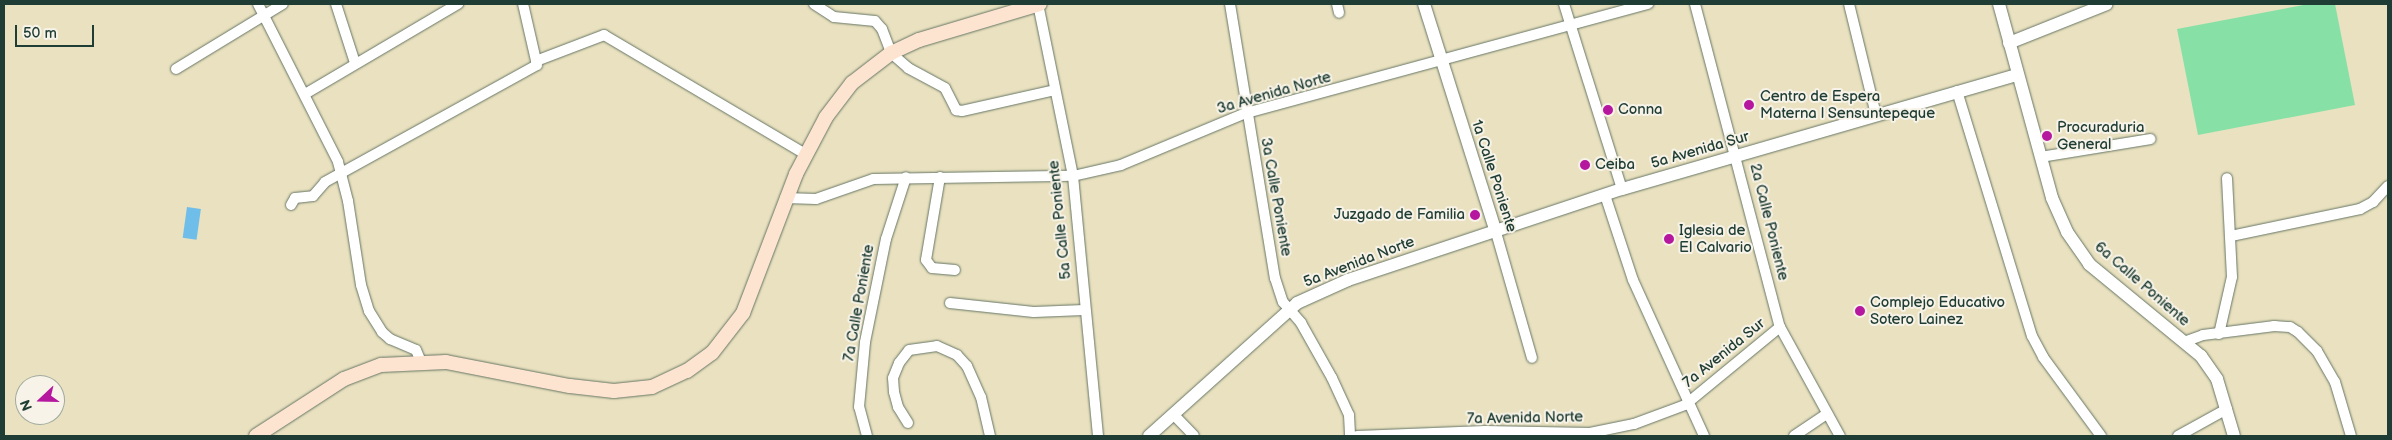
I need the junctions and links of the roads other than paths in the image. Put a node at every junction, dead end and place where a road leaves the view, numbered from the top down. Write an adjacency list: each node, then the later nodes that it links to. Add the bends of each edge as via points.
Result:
1 (258, 4): 16 (street)
2 (283, 4): 16 (street)
3 (336, 4): 22 (street)
4 (458, 4): 22 (street)
5 (523, 4): 20 (street)
6 (814, 4): 19 (street, via 834,17 875,21 882,29)
7 (1038, 4): 19 (main road, via 919,40); 25 (street, 5a Calle Poniente)
8 (1230, 4): 28 (street, 3a Calle Poniente)
9 (1424, 4): 21 (street, 1a Calle Poniente)
10 (1564, 4): 17 (street)
11 (1648, 4): 17 (street, 3a Avenida Norte)
12 (1695, 4): 32 (street, 2a Calle Poniente)
13 (1849, 4): 29 (street)
14 (2000, 4): 18 (street, 6a Calle Poniente)
15 (2107, 4): 18 (street)
16 (264, 15): 23 (street); 27 (street)
17 (1570, 23): 21 (street, 3a Avenida Norte); 40 (street)
18 (2009, 43): 24 (street, 6a Calle Poniente)
19 (891, 53): 25 (street, via 908,68 945,88 956,110); 31 (main road, via 852,83 826,116)
20 (536, 61): 31 (street, via 604,35); 34 (street, via 537,65)
21 (1441, 62): 28 (street, 3a Avenida Norte); 44 (street, 1a Calle Poniente)
22 (356, 63): 27 (street)
23 (176, 69)
24 (2017, 75): 26 (street, 5a Avenida Sur); 33 (street, 6a Calle Poniente)
25 (1055, 90): 35 (street, 5a Calle Poniente)
26 (1957, 91): 29 (street, 5a Avenida Sur); 72 (street, via 2032,336 2043,357)
27 (305, 94): 34 (street)
28 (1246, 113): 35 (street, 3a Avenida Norte, via 1121,165); 49 (street, 3a Calle Poniente, via 1275,278)
29 (1876, 115): 32 (street, 5a Avenida Sur)
30 (2151, 139): 33 (street)
31 (805, 154): 42 (main road)
32 (1737, 157): 40 (street, 5a Avenida Sur); 50 (street, 2a Calle Poniente)
33 (2041, 157): 52 (street, 6a Calle Poniente, via 2059,216 2089,264)
34 (341, 174): 43 (street, via 326,182 313,196 295,198); 54 (street, via 360,284 369,311 382,332 416,350)
35 (1073, 176): 37 (street, 3a Avenida Norte); 48 (street, 5a Calle Poniente)
36 (906, 177): 37 (street, 3a Avenida Norte); 42 (street, via 872,179 816,200); 62 (street, 7a Calle Poniente, via 886,239 865,342 859,407)
37 (940, 178): 46 (street, via 926,260 932,268)
38 (2227, 178): 45 (street)
39 (2388, 186): 45 (street, via 2373,202 2360,209)
40 (1622, 189): 41 (street, 5a Avenida Norte)
41 (1605, 195): 44 (street, 5a Avenida Norte); 55 (street, via 1633,280)
42 (785, 198): 54 (main road, via 749,301 737,324 712,353 672,379 640,389 600,390 469,365)
43 (291, 205)
44 (1494, 229): 49 (street, 5a Avenida Norte, via 1348,280 1297,303); 53 (street, 1a Calle Poniente)
45 (2231, 236): 51 (street, via 2230,294)
46 (955, 270)
47 (950, 303): 48 (street, via 1034,312)
48 (1084, 310): 64 (street, 5a Calle Poniente)
49 (1289, 311): 57 (street, 5a Avenida Norte); 67 (street, 3a Calle Poniente, via 1318,349 1349,415)
50 (1780, 327): 55 (street, 7a Avenida Sur); 58 (street, 2a Calle Poniente)
51 (2219, 334): 52 (street, via 2203,335); 75 (street, via 2282,325 2298,332 2317,351 2335,382)
52 (2184, 342): 56 (street, 6a Calle Poniente, via 2210,368)
53 (1532, 358)
54 (421, 362): 61 (main road, via 381,365 358,372)
55 (1688, 403): 60 (street, 7a Avenida Norte, via 1634,424 1590,433); 69 (street)
56 (2227, 409): 73 (street); 74 (street, 6a Calle Poniente)
57 (1173, 414): 65 (street, 5a Avenida Norte); 66 (street)
58 (1827, 414): 70 (street); 71 (street, 2a Calle Poniente)
59 (908, 423): 63 (street, via 898,407 894,392 893,378 898,363 909,350 937,346 958,354 967,366 981,397)
60 (1553, 435): 68 (street, 7a Avenida Norte, via 1485,431)
61 (256, 436)
62 (867, 436)
63 (990, 436)
64 (1098, 436)
65 (1149, 436)
66 (1194, 436)
67 (1350, 436)
68 (1358, 436)
69 (1704, 436)
70 (1794, 436)
71 (1840, 436)
72 (2102, 436)
73 (2178, 436)
74 (2234, 436)
75 (2351, 436)

